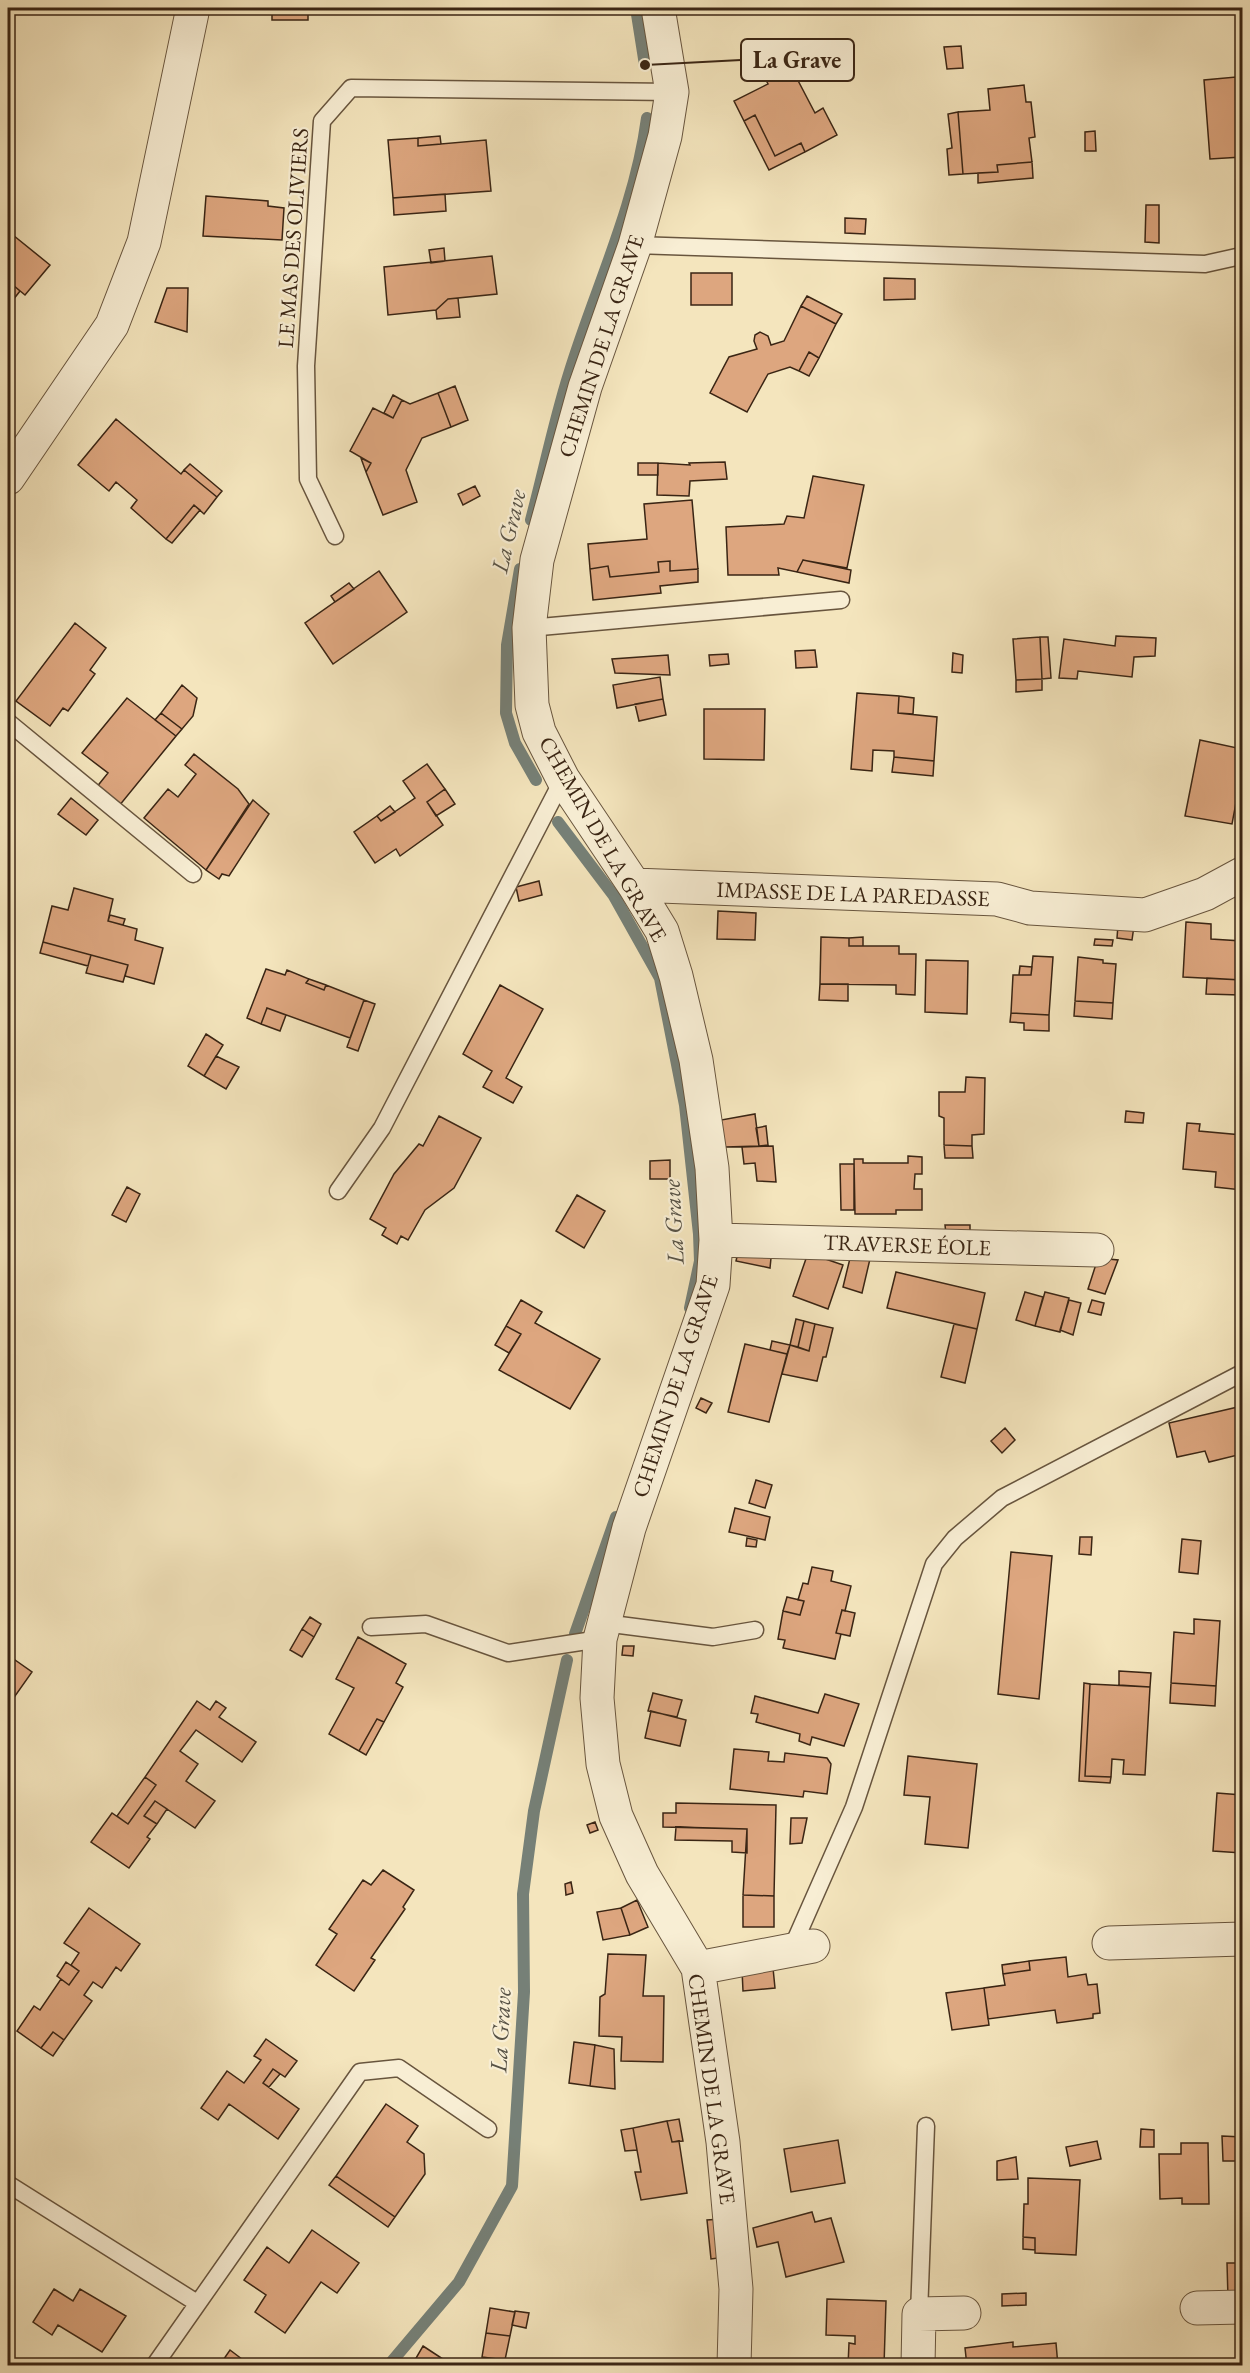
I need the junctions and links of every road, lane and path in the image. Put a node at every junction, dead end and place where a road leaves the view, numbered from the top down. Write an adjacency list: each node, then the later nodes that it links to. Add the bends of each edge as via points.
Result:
1 (193, 8): 6 (street, via 144,242 112,326)
2 (658, 8): 3 (street, CHEMIN DE LA GRAVE)
3 (672, 92): 4 (street, CHEMIN DE LA GRAVE, via 665,136); 7 (lane, LE MAS DES OLIVIERS, via 351,88 322,121 306,366 308,479)
4 (634, 246): 5 (lane, via 1204,264); 9 (street, CHEMIN DE LA GRAVE, via 585,387 537,560)
5 (1242, 254)
6 (8, 478)
7 (335, 536)
8 (841, 600): 9 (lane)
9 (528, 628): 11 (street, CHEMIN DE LA GRAVE, via 532,705 539,732)
10 (8, 722): 12 (lane)
11 (563, 779): 14 (street, CHEMIN DE LA GRAVE); 15 (lane, via 382,1128)
12 (193, 874)
13 (1242, 874): 14 (street, IMPASSE DE LA PAREDASSE, via 1205,894 1145,915 1030,908 997,899)
14 (634, 885): 16 (street, CHEMIN DE LA GRAVE, via 662,931 696,1060 712,1168)
15 (338, 1191)
16 (716, 1240): 17 (street, TRAVERSE ÉOLE); 21 (street, CHEMIN DE LA GRAVE, via 713,1285 629,1528)
17 (1097, 1250)
18 (1242, 1373): 24 (lane, via 1002,1498 955,1538 934,1564 854,1807)
19 (371, 1627): 21 (lane, via 426,1624 508,1653)
20 (755, 1630): 21 (lane, via 713,1637)
21 (602, 1631): 25 (street, CHEMIN DE LA GRAVE, via 597,1698 603,1764 616,1816 642,1874)
22 (1242, 1939): 23 (street)
23 (1109, 1943)
24 (802, 1948): 25 (street)
25 (698, 1968): 35 (street, CHEMIN DE LA GRAVE, via 723,2142 736,2289)
26 (926, 2126): 33 (lane)
27 (488, 2129): 29 (lane, via 399,2068 360,2072)
28 (8, 2184): 29 (lane)
29 (197, 2303): 34 (lane)
30 (1242, 2307): 31 (street)
31 (1197, 2308)
32 (964, 2313): 33 (street)
33 (920, 2314): 36 (street)
34 (154, 2366)
35 (734, 2366)
36 (918, 2366)

